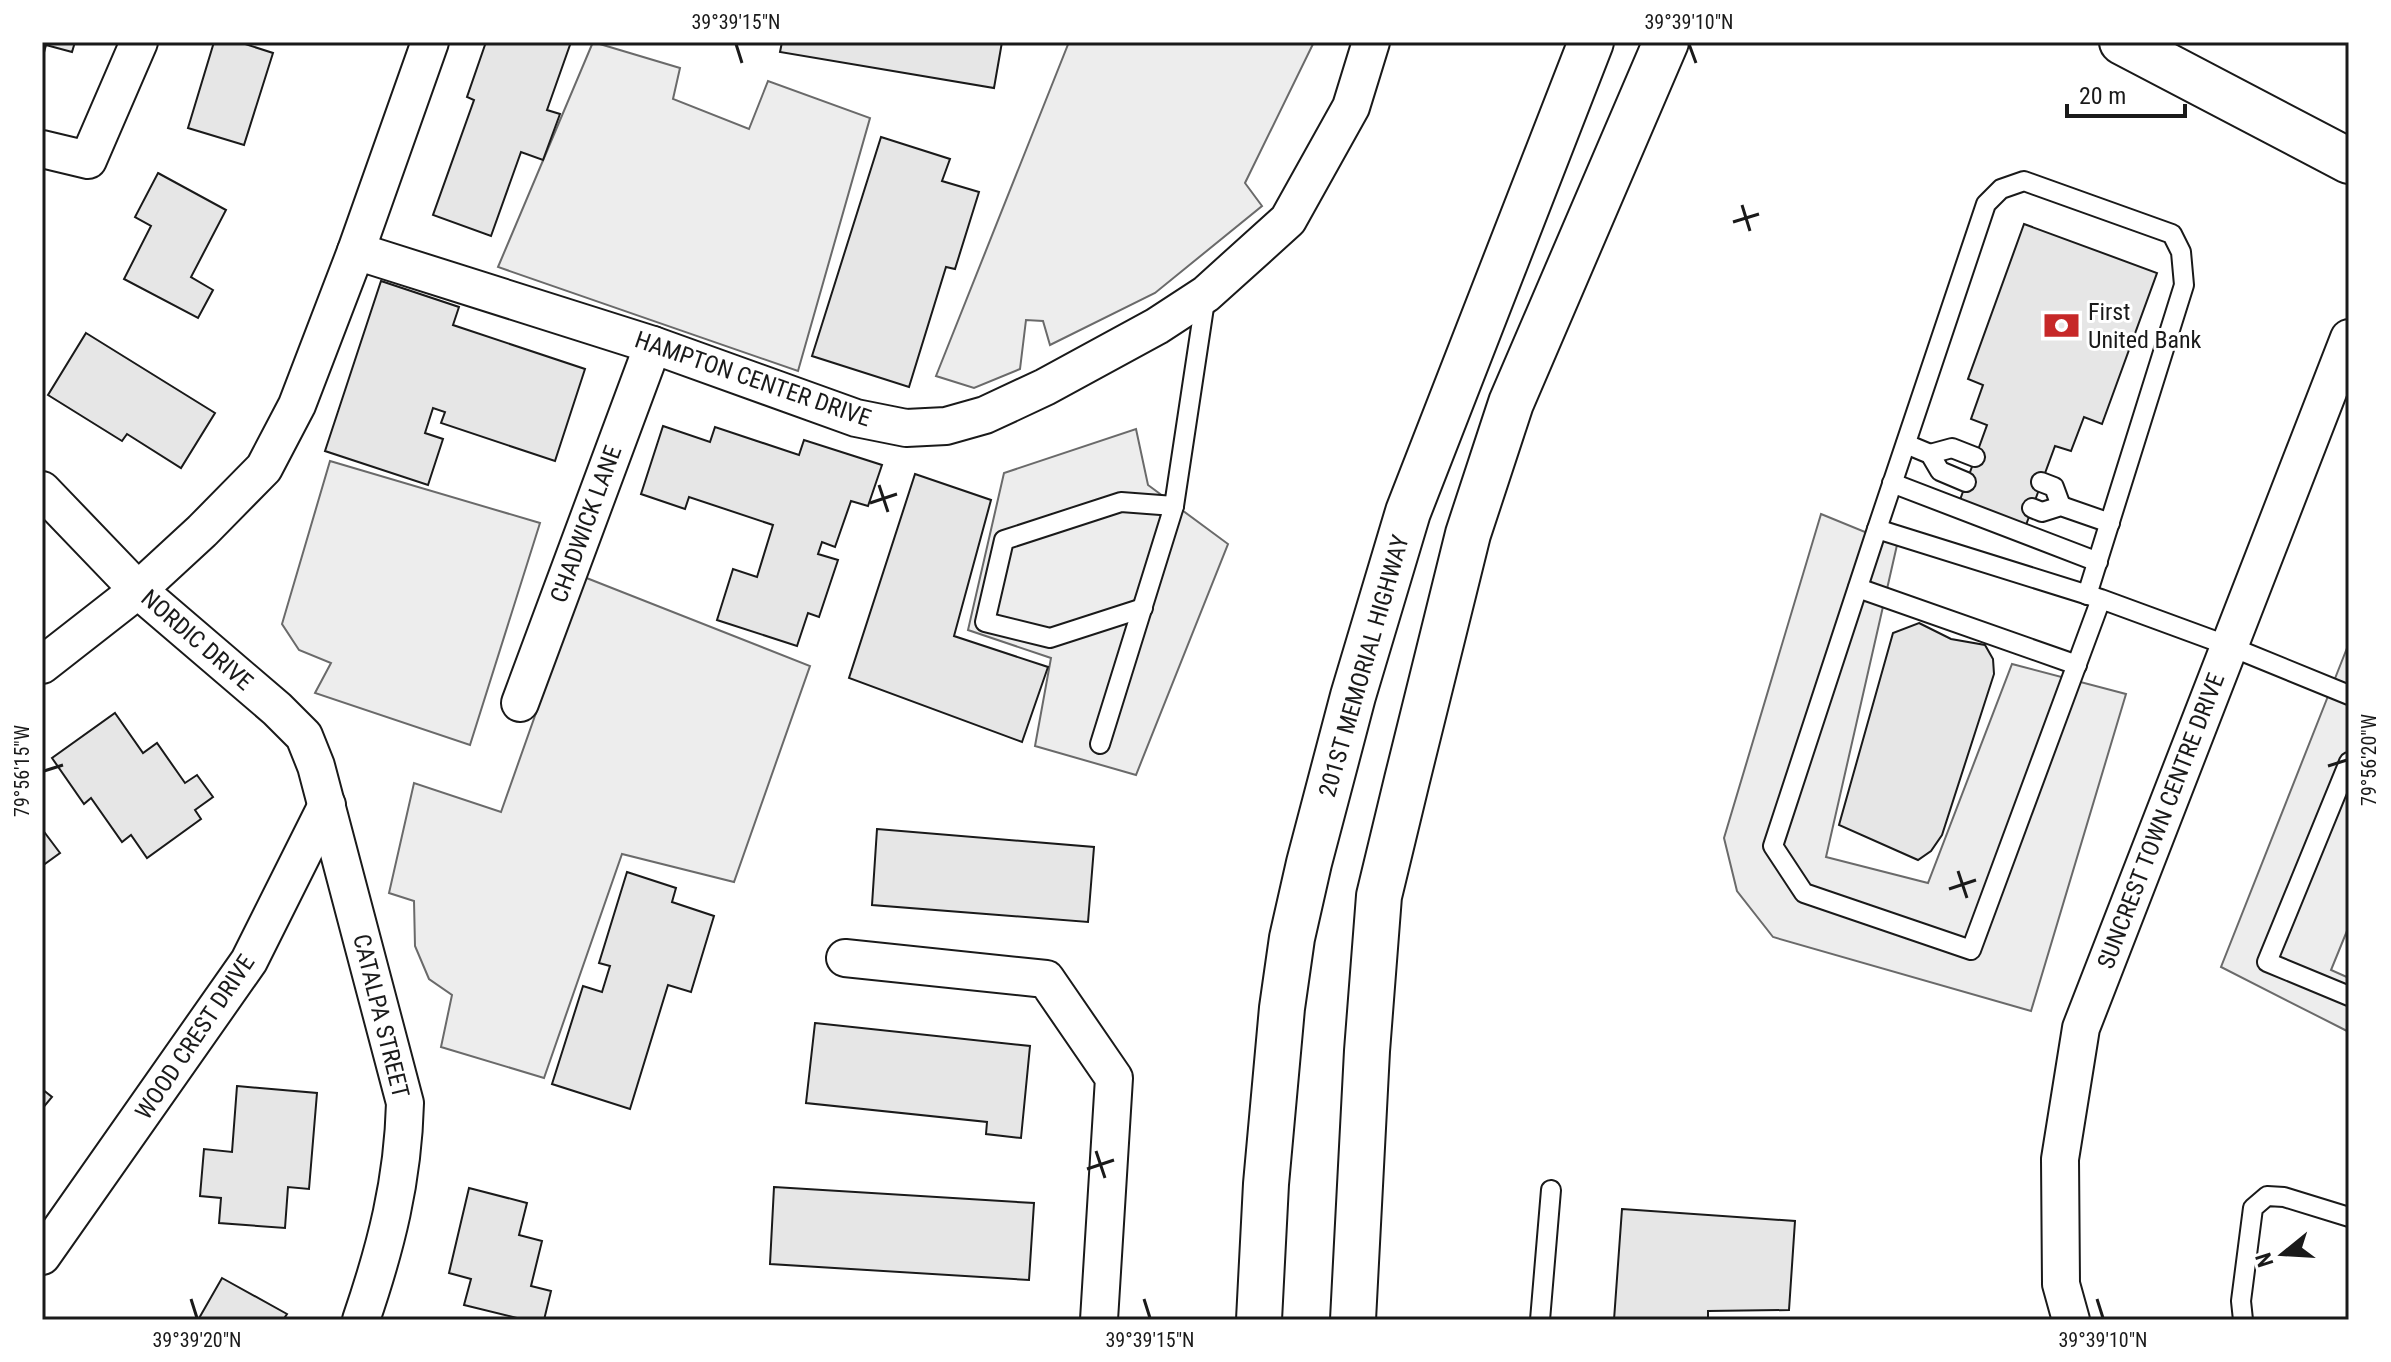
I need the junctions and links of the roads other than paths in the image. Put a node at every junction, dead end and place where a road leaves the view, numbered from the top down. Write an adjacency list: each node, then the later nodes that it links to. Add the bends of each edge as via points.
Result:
1 (139, 42): 7 (street, via 88,160)
2 (430, 42): 9 (street)
3 (1371, 42): 10 (street, HAMPTON CENTER DRIVE, via 1351,107 1288,220)
4 (2122, 42): 8 (main road)
5 (1589, 44): 45 (main road, 201ST MEMORIAL HIGHWAY, via 1408,512 1309,863 1282,1008)
6 (1663, 52): 46 (main road, via 1511,403 1468,534 1396,824 1379,896)
7 (42, 149)
8 (2349, 161)
9 (356, 251): 12 (street, HAMPTON CENTER DRIVE); 27 (street, via 297,405 264,468)
10 (1206, 294): 12 (street, HAMPTON CENTER DRIVE, via 1045,387 985,415 946,426 906,428 856,418); 20 (lane)
11 (2349, 338): 30 (street, SUNCREST TOWN CENTRE DRIVE)
12 (653, 345): 34 (street, CHADWICK LANE)
13 (1906, 444): 14 (lane); 18 (lane); 23 (lane, via 1986,204 2001,189 2024,181 2172,234 2181,252 2184,285)
14 (1930, 454): 15 (lane, via 1952,448); 16 (lane, via 1940,471)
15 (1975, 457)
16 (1966, 482)
17 (2041, 482): 21 (lane, via 2054,487)
18 (1892, 483): 24 (lane); 25 (lane)
19 (42, 490): 27 (street, NORDIC DRIVE)
20 (1174, 506): 29 (lane); 29 (lane, via 1121,502 1004,540 985,622 1050,638)
21 (2061, 506): 22 (lane, via 2042,512); 23 (lane)
22 (2032, 508)
23 (2110, 523): 25 (lane)
24 (1877, 529): 26 (lane); 28 (lane)
25 (2098, 562): 28 (lane)
26 (1858, 588): 32 (lane); 32 (lane, via 1773,846 1804,893 1971,950)
27 (138, 590): 31 (street); 37 (street, NORDIC DRIVE, via 304,736)
28 (2094, 597): 30 (lane); 32 (lane)
29 (1143, 608): 35 (lane)
30 (2229, 646): 33 (lane); 48 (street, SUNCREST TOWN CENTRE DRIVE, via 2081,1028 2060,1159 2061,1284)
31 (42, 665)
32 (2077, 665)
33 (2349, 695)
34 (520, 703)
35 (1100, 744)
36 (2349, 762): 39 (lane, via 2267,962)
37 (327, 805): 42 (street, WOOD CREST DRIVE, via 249,961); 43 (street, CATALPA STREET, via 405,1103 392,1223)
38 (845, 958): 44 (street, via 1046,979 1114,1078)
39 (2349, 996)
40 (1551, 1190): 47 (lane)
41 (2349, 1217): 49 (lane, via 2284,1197 2267,1196 2253,1208)
42 (42, 1256)
43 (361, 1320)
44 (1099, 1320)
45 (1259, 1320)
46 (1353, 1320)
47 (1540, 1320)
48 (2071, 1320)
49 (2243, 1320)

